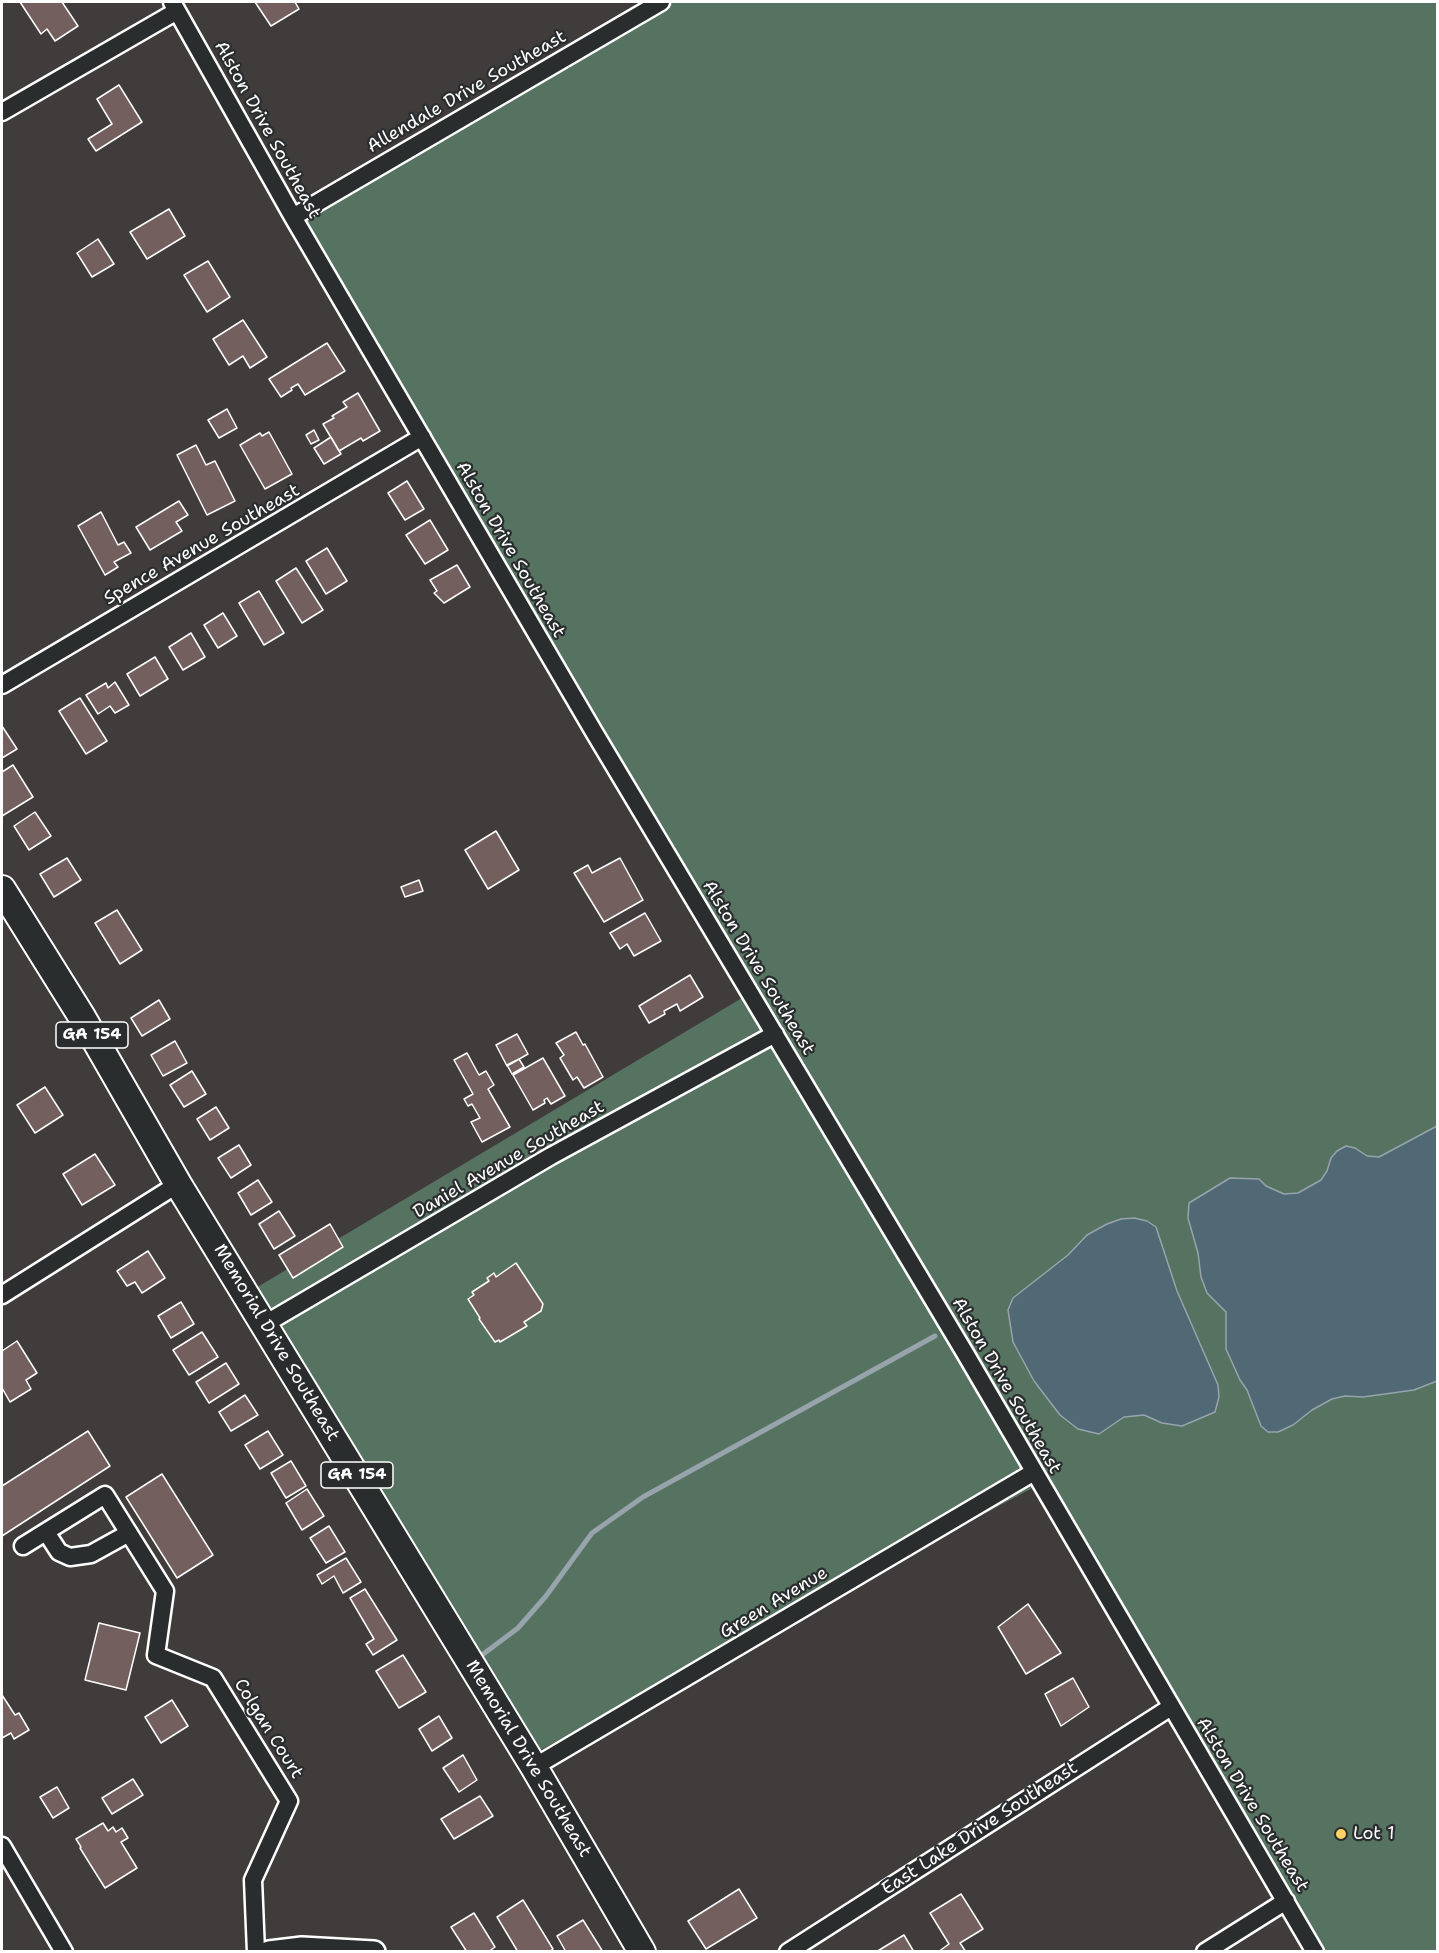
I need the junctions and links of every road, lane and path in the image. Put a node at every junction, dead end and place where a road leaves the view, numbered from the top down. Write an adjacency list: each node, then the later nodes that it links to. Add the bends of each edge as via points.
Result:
1 (661, 2): 4 (street, Allendale Drive Southeast)
2 (175, 6): 3 (street); 4 (street, Alston Drive Southeast)
3 (2, 111)
4 (293, 217): 5 (street, Alston Drive Southeast)
5 (422, 438): 6 (street, Spence Avenue Southeast); 8 (street, Alston Drive Southeast)
6 (2, 685)
7 (2, 890): 9 (main road, Memorial Drive Southeast / GA 154, via 82,1017)
8 (775, 1034): 11 (street, Daniel Avenue Southeast, via 551,1156); 12 (street, Alston Drive Southeast)
9 (178, 1184): 10 (street); 11 (main road, Memorial Drive Southeast / GA 154)
10 (2, 1295)
11 (265, 1323): 17 (main road, Memorial Drive Southeast / GA 154)
12 (1034, 1472): 16 (street, Alston Drive Southeast); 17 (street, Green Avenue)
13 (46, 1532): 14 (street, via 59,1552 70,1557 91,1554); 14 (street, Colgan Court, via 105,1495); 15 (street, Colgan Court)
14 (129, 1533): 21 (street, Colgan Court, via 165,1591 156,1655 213,1678 290,1801 253,1880)
15 (23, 1546)
16 (1171, 1707): 19 (street, Alston Drive Southeast); 25 (street, East Lake Drive Southeast)
17 (534, 1767): 24 (main road, Memorial Drive Southeast / GA 154)
18 (2, 1846): 20 (street)
19 (1286, 1901): 26 (street); 27 (street, Alston Drive Southeast)
20 (64, 1952)
21 (256, 1952)
22 (269, 1952): 23 (street, via 302,1948)
23 (374, 1952)
24 (642, 1952)
25 (788, 1952)
26 (1205, 1952)
27 (1315, 1952)

